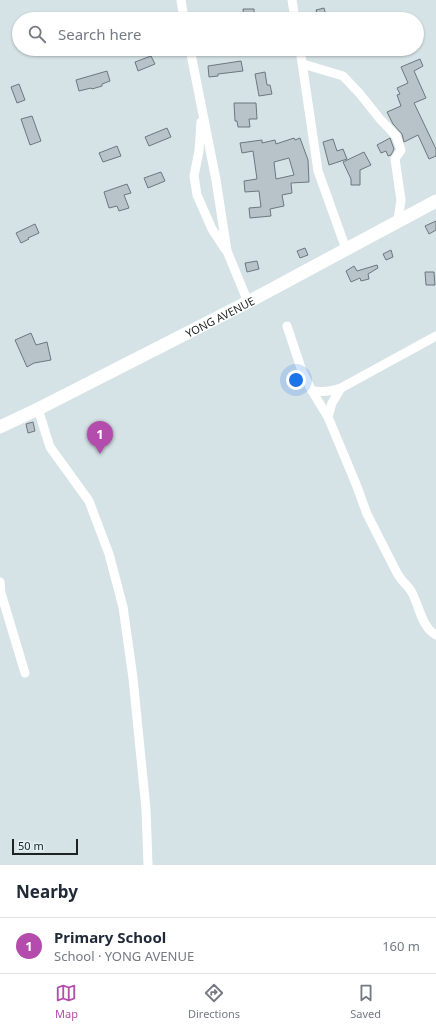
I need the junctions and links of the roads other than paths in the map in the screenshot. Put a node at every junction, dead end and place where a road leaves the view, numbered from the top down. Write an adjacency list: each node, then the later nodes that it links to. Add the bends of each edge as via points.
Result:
1 (181, 0): 3 (street)
2 (292, 0): 4 (street)
3 (183, 12)
4 (294, 12)
5 (191, 56): 8 (street)
6 (301, 56): 7 (street)
7 (303, 64): 10 (street, via 343,76 396,136 402,150 396,159 402,200); 11 (street, via 318,171)
8 (201, 109): 12 (street); 12 (street, via 199,151 194,176 197,195 212,229)
9 (436, 200): 10 (street, YONG AVENUE)
10 (398, 220): 11 (street, YONG AVENUE)
11 (346, 249): 13 (street, YONG AVENUE)
12 (227, 251): 13 (street)
13 (248, 302): 18 (street, YONG AVENUE)
14 (287, 326): 17 (street)
15 (436, 336): 16 (street)
16 (340, 388): 17 (street, via 323,392); 19 (street)
17 (312, 391): 19 (street)
18 (38, 409): 20 (street, YONG AVENUE); 24 (street, via 50,447 90,501 109,554 123,607 146,809)
19 (328, 417): 22 (street, via 367,514 396,571 411,590 427,627)
20 (0, 427)
21 (0, 582): 23 (street)
22 (436, 635)
23 (25, 673)
24 (148, 865)

